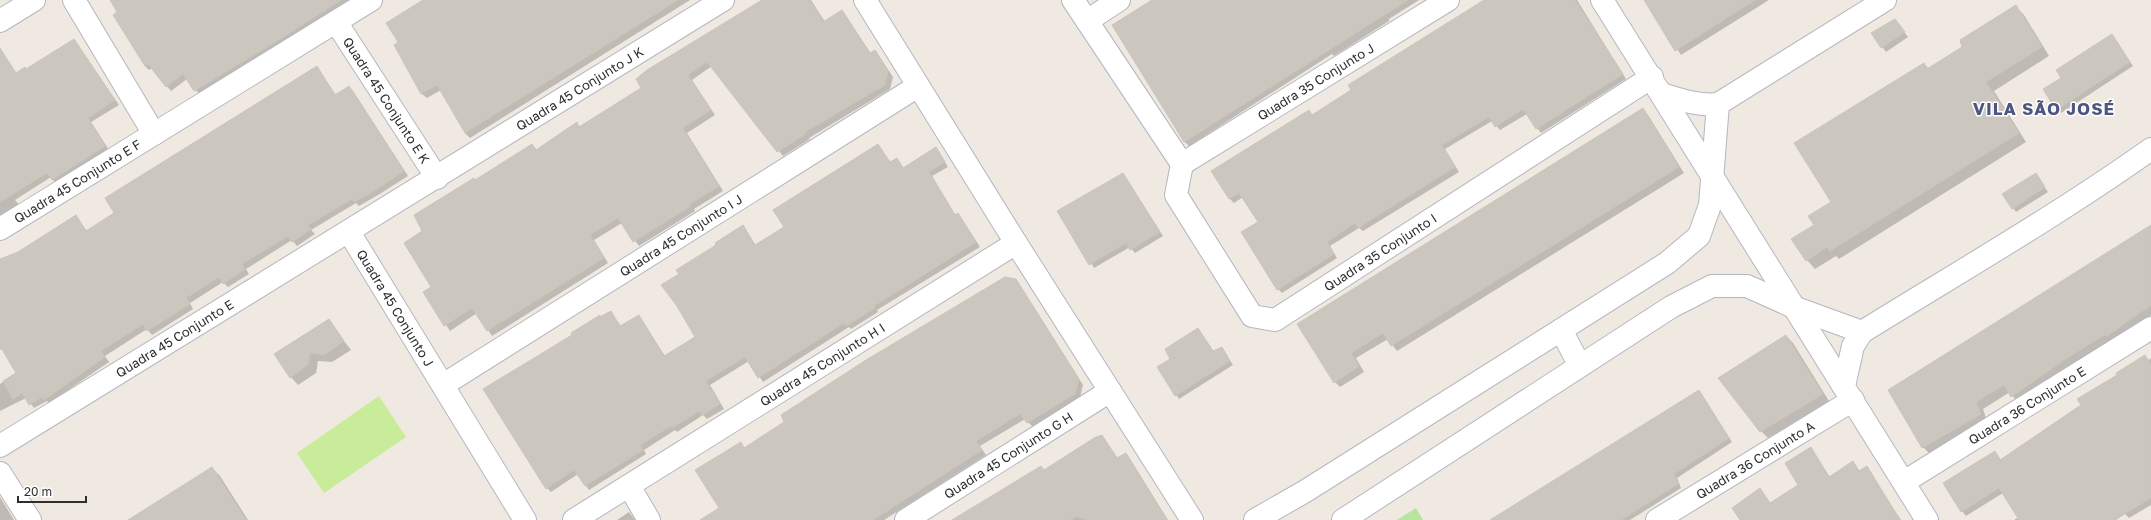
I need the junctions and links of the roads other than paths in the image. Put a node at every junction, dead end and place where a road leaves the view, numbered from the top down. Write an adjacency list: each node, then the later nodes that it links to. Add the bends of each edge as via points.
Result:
1 (34, 0): 12 (street)
2 (74, 0): 17 (street)
3 (370, 0): 13 (street, Quadra 45 Conjunto E F)
4 (723, 0): 21 (street, Quadra 45 Conjunto J K)
5 (865, 0): 14 (street)
6 (1073, 0): 11 (street)
7 (1120, 0): 11 (street)
8 (1448, 0): 19 (street, Quadra 35 Conjunto J)
9 (1602, 0): 15 (street)
10 (1885, 0): 16 (street)
11 (1087, 21): 19 (street)
12 (0, 22)
13 (336, 22): 17 (street, Quadra 45 Conjunto E F); 21 (street, Quadra 45 Conjunto E K)
14 (918, 86): 24 (street); 30 (street, Quadra 45 Conjunto I J)
15 (1657, 86): 16 (street, via 1688,102); 19 (street, Quadra 35 Conjunto I, via 1275,320 1252,316 1176,195); 20 (street)
16 (1718, 104): 20 (street)
17 (154, 134): 22 (street, Quadra 45 Conjunto E F)
18 (2151, 149): 28 (street, via 1958,274)
19 (1182, 164)
20 (1712, 173): 25 (street); 27 (street, via 1710,205 1698,236 1667,263)
21 (437, 178): 23 (street, Quadra 45 Conjunto J K)
22 (0, 230)
23 (349, 232): 30 (street, Quadra 45 Conjunto J); 33 (street, Quadra 45 Conjunto E)
24 (1016, 243): 31 (street); 36 (street, Quadra 45 Conjunto H I)
25 (1796, 308): 28 (street); 29 (street, via 1747,286 1712,286 1671,307); 32 (street)
26 (2151, 328): 35 (street, Quadra 36 Conjunto E)
27 (1561, 330): 29 (street); 44 (street, via 1304,492)
28 (1862, 332): 32 (street, via 1853,346)
29 (1580, 366): 37 (street)
30 (442, 385): 39 (street, Quadra 45 Conjunto J)
31 (1110, 391): 42 (street, Quadra 45 Conjunto G H); 43 (street)
32 (1848, 393): 35 (street); 45 (street, Quadra 36 Conjunto A)
33 (0, 446)
34 (0, 472): 38 (street)
35 (1904, 482): 46 (street)
36 (629, 486): 40 (street, Quadra 45 Conjunto H I); 41 (street)
37 (1349, 518)
38 (30, 520)
39 (525, 520)
40 (574, 520)
41 (649, 520)
42 (906, 520)
43 (1192, 520)
44 (1255, 520)
45 (1657, 520)
46 (1927, 520)

